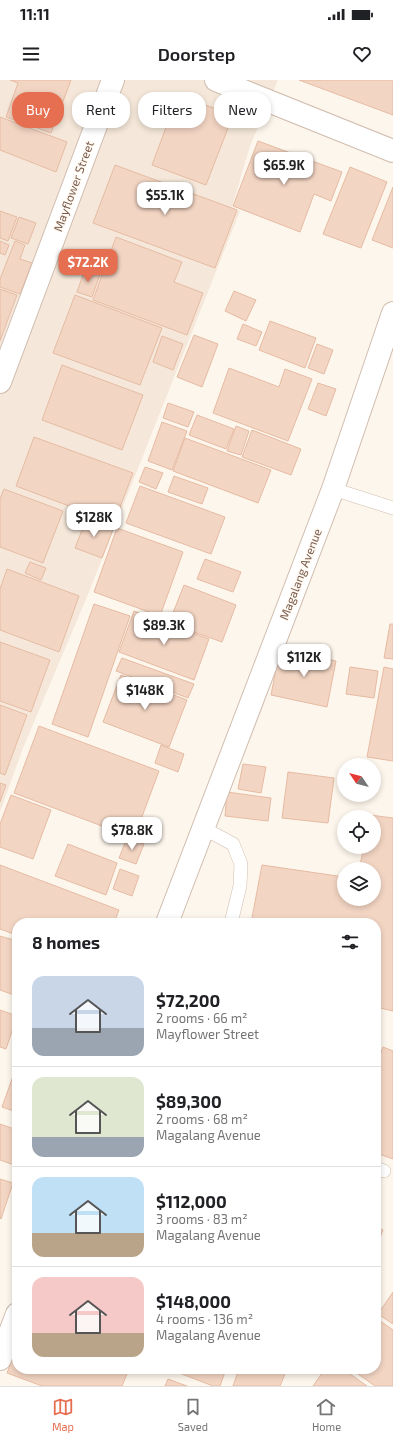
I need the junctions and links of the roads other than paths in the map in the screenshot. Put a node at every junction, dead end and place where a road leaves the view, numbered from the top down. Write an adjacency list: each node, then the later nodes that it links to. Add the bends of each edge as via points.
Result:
1 (112, 80): 5 (street, Mayflower Street)
2 (216, 80): 3 (street)
3 (393, 151)
4 (393, 313): 6 (street, Magalang Avenue)
5 (0, 382)
6 (333, 489): 7 (lane); 8 (street, Magalang Avenue)
7 (393, 508)
8 (203, 828): 9 (street, Magalang Avenue); 10 (lane, via 233,844 241,864 240,886)
9 (169, 918)
10 (232, 918)
11 (12, 1327): 12 (street)
12 (0, 1359)

